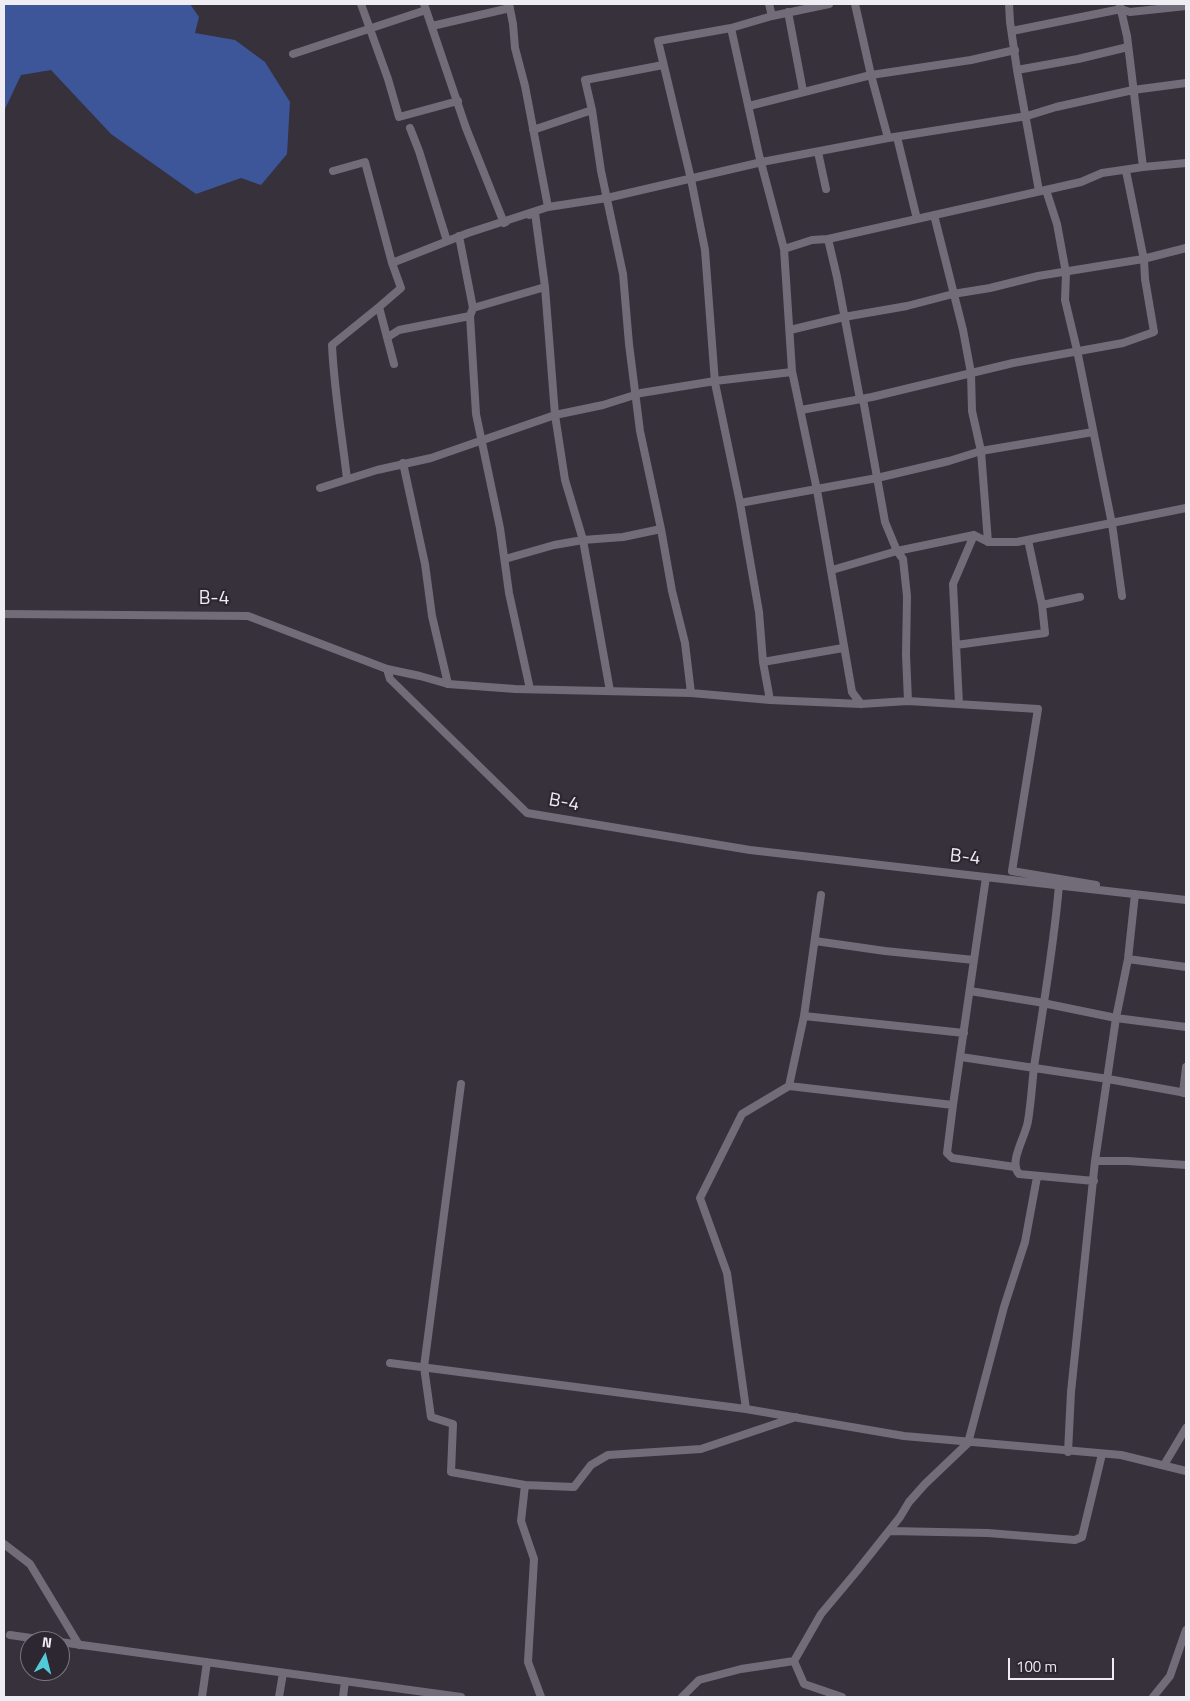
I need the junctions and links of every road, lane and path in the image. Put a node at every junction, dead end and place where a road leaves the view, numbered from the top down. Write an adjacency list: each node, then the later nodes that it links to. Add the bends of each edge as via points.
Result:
1 (362, 4): 14 (street)
2 (769, 4): 11 (street)
3 (829, 4): 10 (street)
4 (855, 4): 21 (street)
5 (1009, 4): 15 (street)
6 (509, 6): 12 (street); 30 (street, via 514,48)
7 (1120, 6): 8 (street, via 1130,12); 15 (street); 16 (street)
8 (1186, 6)
9 (425, 7): 12 (street); 14 (street)
10 (788, 12): 11 (street); 24 (street)
11 (772, 16): 13 (street)
12 (432, 26): 25 (street)
13 (731, 28): 19 (street, via 658,41); 26 (street)
14 (369, 29): 18 (street); 25 (street, via 399,117)
15 (1012, 31): 17 (street)
16 (1128, 47): 20 (street); 23 (street)
17 (1015, 50): 20 (street); 21 (street)
18 (293, 54)
19 (663, 65): 27 (street, via 585,80); 39 (street)
20 (1017, 70): 28 (street)
21 (871, 75): 24 (street); 32 (street)
22 (1186, 83): 23 (street)
23 (1133, 90): 28 (street); 36 (street)
24 (803, 91): 26 (street)
25 (458, 101): 46 (street)
26 (749, 106): 34 (street)
27 (592, 110): 30 (street); 42 (street)
28 (1027, 116): 31 (street); 41 (street, via 1033,161)
29 (410, 128): 49 (street)
30 (533, 130): 43 (street)
31 (897, 137): 32 (street); 45 (street)
32 (888, 138): 33 (street)
33 (818, 152): 34 (street); 40 (street)
34 (762, 162): 39 (street); 51 (street)
35 (1186, 163): 36 (street)
36 (1143, 167): 37 (street)
37 (1126, 170): 41 (street, via 1102,173); 52 (street)
38 (333, 171): 53 (street, via 365,162)
39 (691, 179): 42 (street); 66 (street, via 705,250)
40 (826, 189)
41 (1043, 191): 44 (street); 54 (street, via 1058,224)
42 (607, 198): 43 (street); 67 (street, via 623,274)
43 (548, 208): 46 (street)
44 (934, 215): 45 (street); 56 (street)
45 (917, 219): 48 (street)
46 (504, 223): 47 (street); 55 (street, via 535,213)
47 (459, 236): 49 (street); 58 (street)
48 (828, 239): 51 (street, via 812,240); 59 (street)
49 (447, 241): 53 (street)
50 (1186, 248): 52 (street)
51 (784, 249): 60 (street)
52 (1143, 259): 54 (street); 62 (street, via 1154,332 1123,343)
53 (392, 263): 57 (street, via 401,288)
54 (1066, 273): 56 (street); 62 (street, via 1065,300)
55 (545, 287): 58 (street); 70 (street)
56 (953, 294): 59 (street); 65 (street)
57 (379, 307): 61 (street); 76 (street, via 332,346)
58 (471, 312): 61 (street, via 399,330); 72 (street, via 476,414)
59 (844, 317): 60 (street); 68 (street)
60 (790, 330): 64 (street)
61 (388, 336): 63 (street)
62 (1077, 350): 65 (street); 71 (street)
63 (394, 364)
64 (792, 372): 66 (street); 69 (street)
65 (971, 373): 68 (street); 73 (street, via 972,411)
66 (715, 381): 67 (street); 79 (street)
67 (635, 396): 70 (street); 82 (street)
68 (862, 399): 69 (street); 75 (street)
69 (801, 410): 78 (street)
70 (555, 415): 72 (street); 84 (street, via 565,480)
71 (1093, 432): 73 (street); 81 (street)
72 (481, 441): 74 (street, via 430,458); 88 (street)
73 (981, 451): 75 (street); 86 (street)
74 (403, 463): 76 (street); 98 (street)
75 (877, 478): 78 (street); 87 (street, via 885,522)
76 (347, 479): 77 (street)
77 (320, 488)
78 (817, 490): 79 (street); 89 (street)
79 (740, 503): 96 (street, via 759,612)
80 (1186, 508): 81 (street)
81 (1112, 524): 85 (street); 90 (street)
82 (661, 530): 84 (street); 101 (street, via 685,643)
83 (974, 535): 86 (street); 87 (street); 94 (street, via 953,584)
84 (583, 540): 88 (street); 100 (street)
85 (1028, 540): 86 (street); 92 (street)
86 (988, 542)
87 (897, 551): 89 (street); 103 (street, via 903,559 907,596)
88 (505, 559): 99 (street, via 508,593)
89 (832, 570): 95 (street)
90 (1122, 596)
91 (1080, 597): 92 (street)
92 (1042, 605): 94 (street, via 1046,633)
93 (4, 614): 97 (street, B-4, via 248,616)
94 (956, 645): 105 (street)
95 (843, 648): 96 (street); 104 (street, via 852,692)
96 (763, 662): 102 (street)
97 (387, 669): 98 (street); 106 (street, B-4, via 390,679 527,813 750,850)
98 (448, 684): 99 (street)
99 (530, 689): 100 (street)
100 (610, 691): 101 (street)
101 (691, 693): 102 (street)
102 (770, 700): 104 (street)
103 (908, 701): 104 (street); 105 (street)
104 (861, 704)
105 (959, 704): 110 (street, via 1038,709 1012,871)
106 (986, 877): 107 (street, B-4); 113 (street)
107 (1059, 886): 108 (street, B-4); 116 (street)
108 (1134, 894): 110 (street, B-4); 112 (street)
109 (821, 895): 111 (street)
110 (1186, 900)
111 (815, 941): 113 (street); 117 (street)
112 (1128, 959): 114 (street); 118 (street)
113 (974, 960): 115 (street)
114 (1186, 968)
115 (970, 991): 116 (street); 120 (street)
116 (1044, 1003): 118 (street); 123 (street)
117 (804, 1016): 120 (street); 126 (street)
118 (1116, 1018): 119 (street); 124 (street)
119 (1186, 1027)
120 (964, 1033): 121 (street)
121 (961, 1057): 123 (street); 128 (street)
122 (1186, 1067): 127 (street)
123 (1034, 1068): 124 (street); 131 (street, via 1028,1122)
124 (1108, 1079): 127 (street); 129 (street)
125 (461, 1084): 135 (street)
126 (789, 1086): 128 (street); 136 (street, via 742,1114 700,1198 727,1273)
127 (1185, 1093)
128 (953, 1105): 131 (street, via 946,1153 952,1158)
129 (1095, 1161): 130 (street); 133 (street)
130 (1186, 1165)
131 (1015, 1167): 132 (street, via 1019,1174)
132 (1037, 1177): 133 (street); 139 (street, via 1025,1242)
133 (1094, 1181): 140 (street, via 1070,1392)
134 (390, 1363): 135 (street)
135 (424, 1367): 136 (street); 144 (street, via 431,1417 453,1424 450,1472)
136 (746, 1409): 137 (street)
137 (798, 1417): 139 (street, via 904,1436); 144 (street, via 701,1449 608,1455 591,1464 574,1488)
138 (1186, 1428): 142 (street)
139 (968, 1443): 140 (street); 145 (street, via 925,1484)
140 (1068, 1452): 141 (street)
141 (1102, 1454): 142 (street); 145 (street, via 1082,1537 1075,1540 988,1533)
142 (1164, 1466): 143 (street)
143 (1186, 1471)
144 (525, 1485): 160 (street, via 521,1521 534,1559 528,1662)
145 (890, 1531): 152 (street, via 821,1614)
146 (4, 1544): 151 (street, via 30,1564)
147 (1186, 1630): 163 (street, via 1170,1676)
148 (10, 1635): 149 (street)
149 (20, 1636)
150 (70, 1644): 151 (street)
151 (79, 1645): 153 (street)
152 (794, 1661): 161 (street, via 699,1680); 162 (street, via 804,1684)
153 (206, 1662): 154 (street); 156 (street)
154 (283, 1673): 155 (street); 157 (street)
155 (345, 1681): 158 (street); 159 (street)
156 (202, 1697)
157 (280, 1697)
158 (342, 1697)
159 (461, 1697)
160 (541, 1697)
161 (682, 1697)
162 (842, 1697)
163 (1153, 1697)

